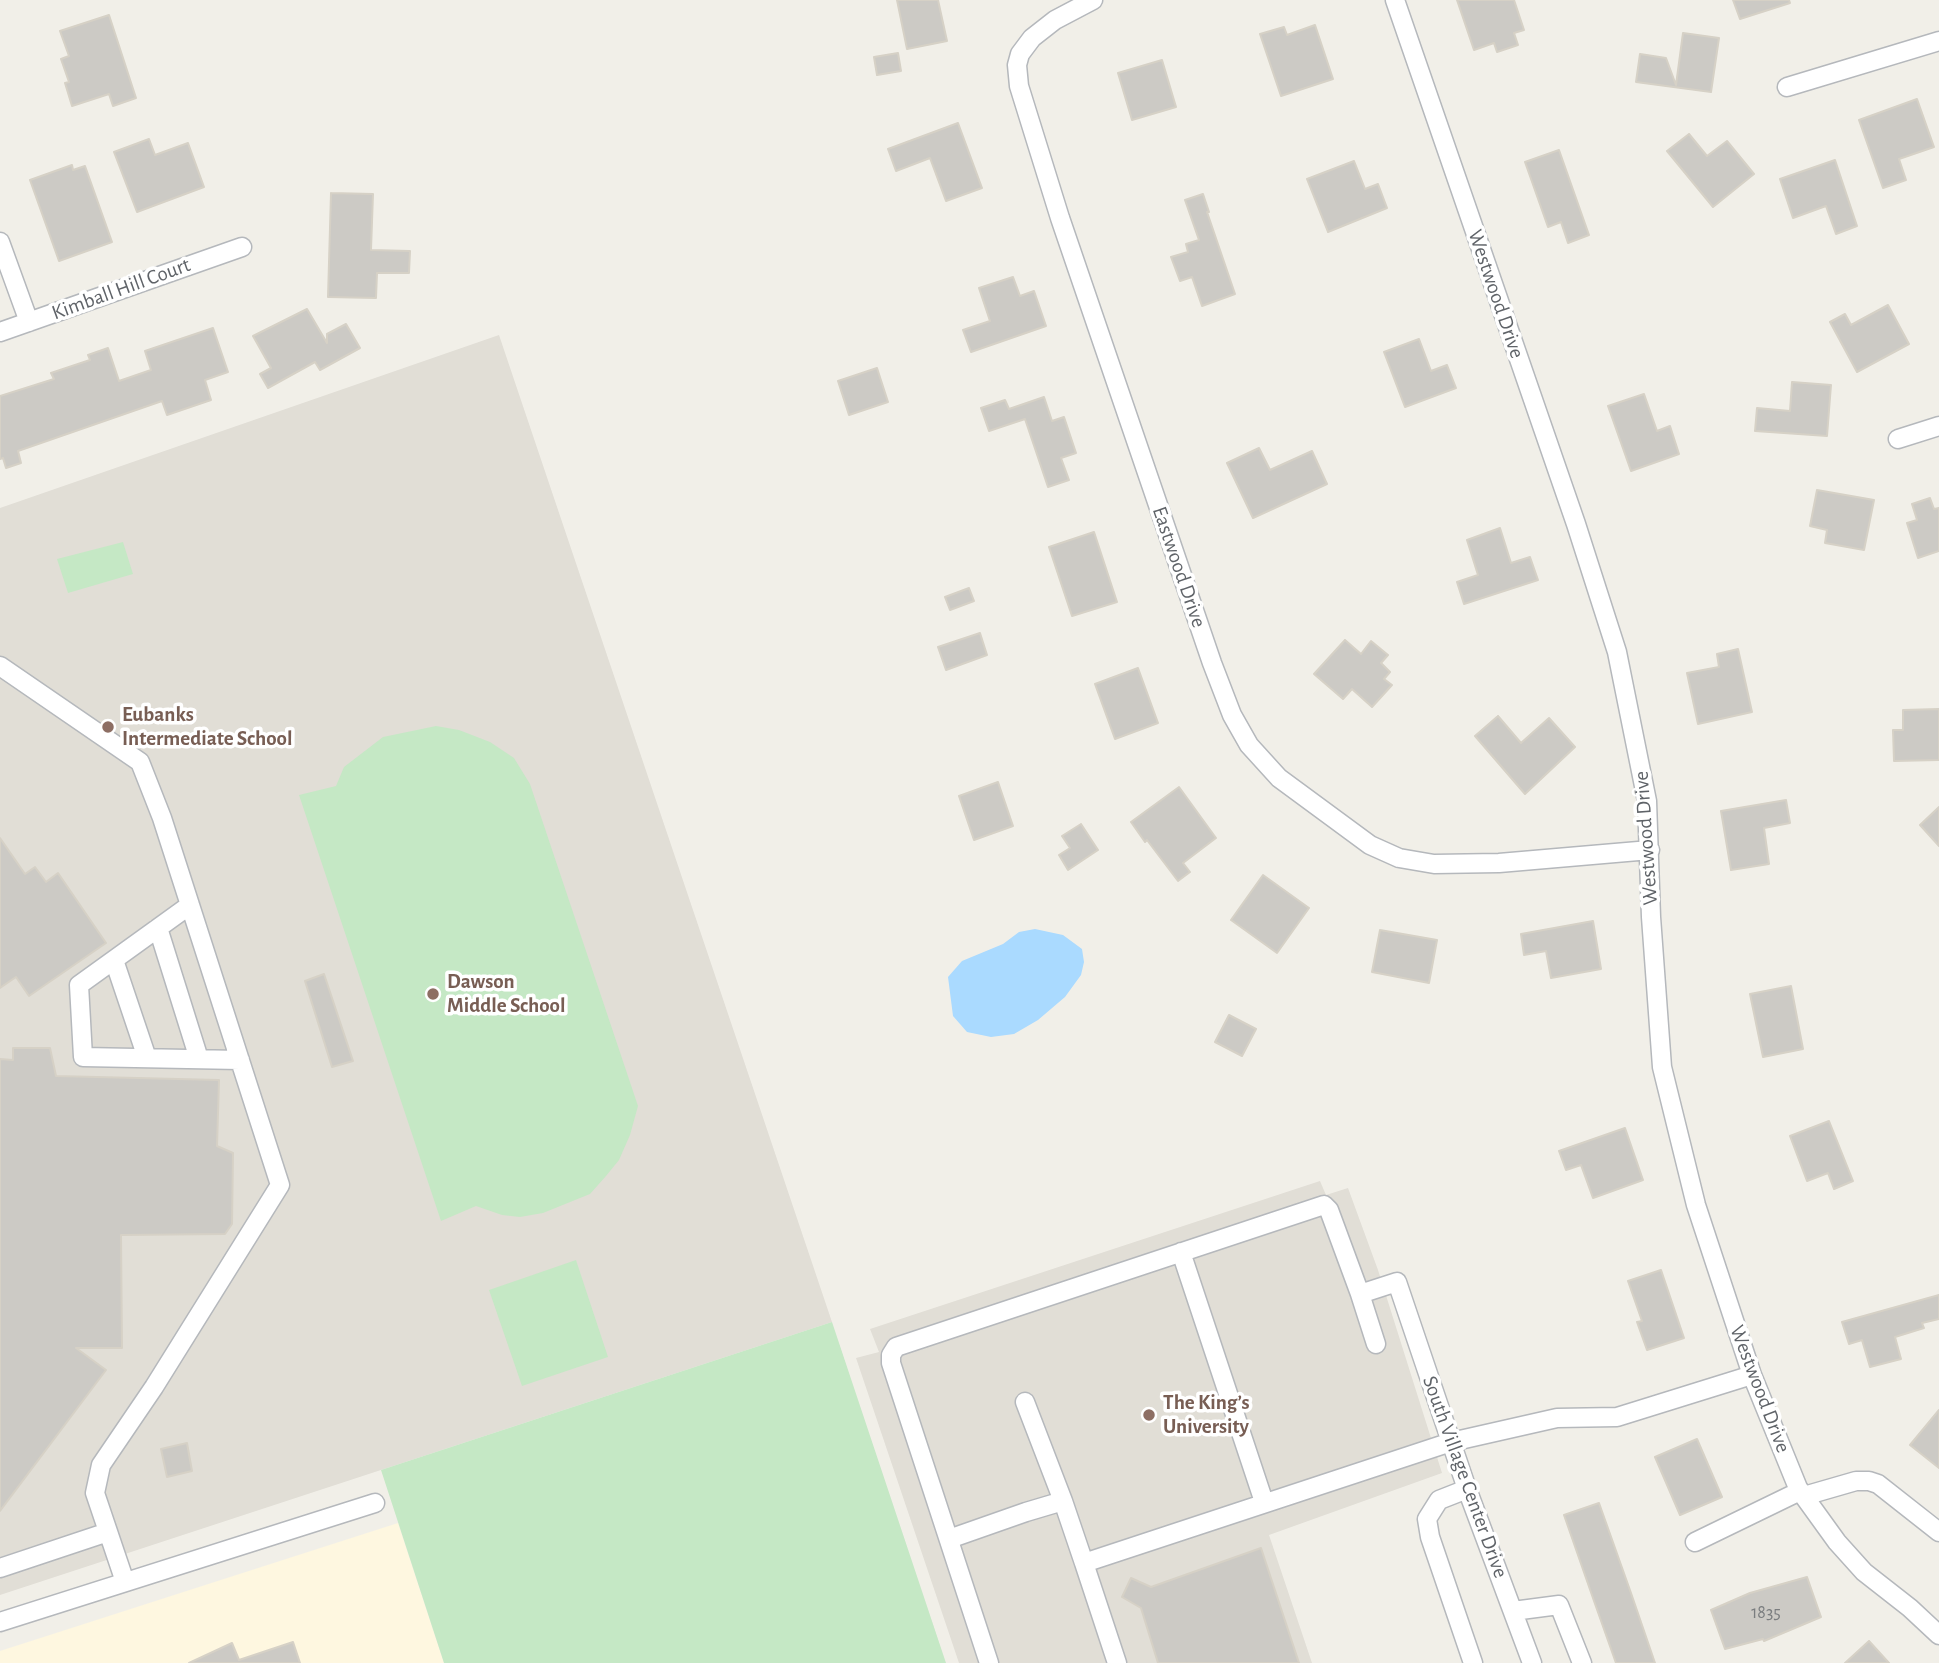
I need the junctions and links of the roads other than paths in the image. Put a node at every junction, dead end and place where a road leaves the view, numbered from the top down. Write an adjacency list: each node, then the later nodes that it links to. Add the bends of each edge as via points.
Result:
1 (1093, 0): 12 (street, Eastwood Drive, via 1032,38 1017,65 1019,86 1212,663 1231,715 1249,745 1279,778 1370,845 1399,858 1434,864 1499,863)
2 (1395, 0): 12 (street, Westwood Drive, via 1617,652 1641,763)
3 (1939, 41): 4 (street)
4 (1787, 87)
5 (0, 242): 7 (street)
6 (242, 247): 7 (street, Kimball Hill Court)
7 (29, 322): 8 (street, Kimball Hill Court)
8 (0, 332)
9 (1939, 426): 10 (street)
10 (1898, 439)
11 (0, 666): 13 (street, via 140,762)
12 (1650, 850): 22 (street, Westwood Drive, via 1662,1067 1696,1205)
13 (190, 905): 14 (street); 18 (street)
14 (158, 929): 15 (street); 17 (street)
15 (114, 960): 16 (street); 16 (street, via 79,985 83,1057)
16 (147, 1058): 17 (street)
17 (199, 1059): 18 (street)
18 (240, 1060): 30 (street, via 281,1185 101,1465 95,1493)
19 (1181, 1252): 20 (street, via 1324,1205); 28 (street); 32 (street, via 896,1347 891,1363)
20 (1360, 1294): 21 (street); 24 (street, South Village Center Drive, via 1397,1282)
21 (1376, 1344)
22 (1752, 1375): 24 (street, via 1617,1417 1556,1418); 26 (street, Westwood Drive)
23 (1025, 1402): 27 (street)
24 (1451, 1442): 25 (street, South Village Center Drive); 28 (street)
25 (1467, 1489): 37 (street, South Village Center Drive); 43 (street, via 1439,1500 1427,1519)
26 (1802, 1493): 31 (street, via 1869,1481); 33 (street); 39 (street, Westwood Drive, via 1864,1572)
27 (1063, 1501): 32 (street); 34 (street)
28 (1264, 1502): 34 (street)
29 (375, 1503): 36 (street)
30 (108, 1532): 35 (street); 36 (street)
31 (1939, 1532)
32 (949, 1539): 41 (street)
33 (1695, 1542)
34 (1084, 1563): 42 (street)
35 (0, 1569)
36 (125, 1582): 38 (street)
37 (1513, 1611): 40 (street, South Village Center Drive); 44 (street, via 1559,1605)
38 (0, 1622)
39 (1939, 1635)
40 (1526, 1662)
41 (989, 1663)
42 (1117, 1663)
43 (1473, 1663)
44 (1582, 1663)

